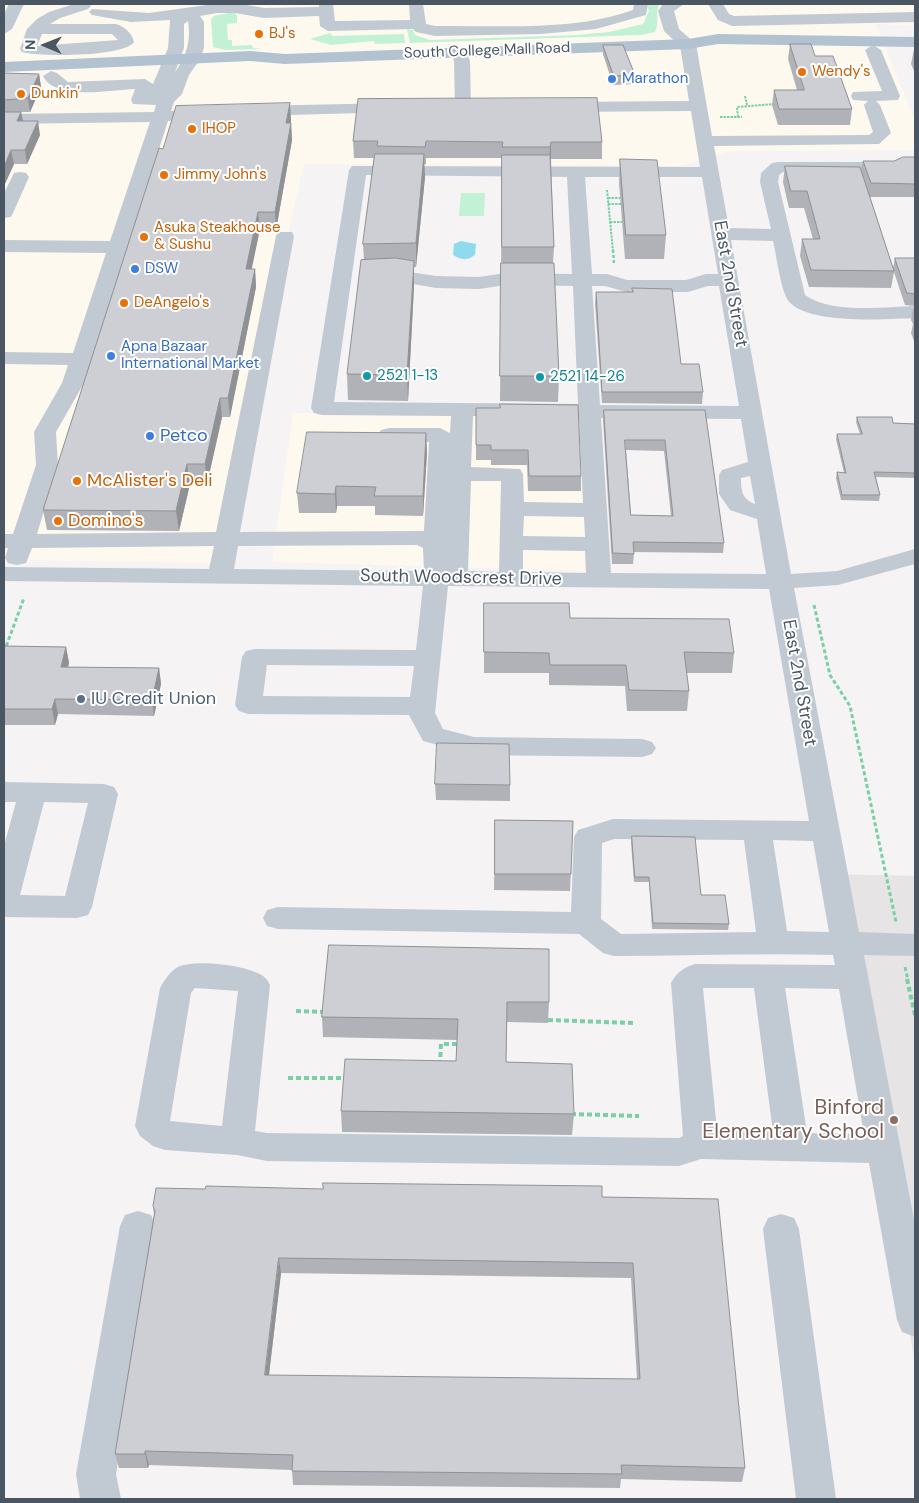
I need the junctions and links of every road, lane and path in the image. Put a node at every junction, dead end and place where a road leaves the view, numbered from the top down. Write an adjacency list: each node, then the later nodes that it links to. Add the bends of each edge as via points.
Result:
1 (16, 4): 16 (street)
2 (234, 4): 10 (street)
3 (416, 4): 15 (street)
4 (641, 4): 15 (street, via 641,12 632,16 569,27 435,31 421,29)
5 (677, 4): 20 (street, East 2nd Street, via 685,10 693,31); 20 (street, via 668,6 666,11 672,31)
6 (716, 4): 13 (street, via 723,17 732,22)
7 (870, 4): 13 (street)
8 (80, 5): 12 (street); 17 (street, via 50,16)
9 (326, 7): 10 (street, via 264,13); 15 (street, via 328,26)
10 (215, 8): 11 (street)
11 (186, 14): 12 (street, via 146,18); 18 (street, via 176,23); 24 (street, via 196,22 196,47)
12 (111, 15): 18 (street)
13 (879, 17): 14 (street)
14 (915, 17)
15 (418, 24)
16 (4, 29)
17 (35, 29): 17 (street, via 28,48 32,50 118,46 126,42 116,29)
18 (176, 29): 24 (street)
19 (915, 42): 21 (main road, South College Mall Road)
20 (688, 44): 21 (main road, South College Mall Road, via 721,48 773,44); 23 (main road, South College Mall Road); 33 (street, East 2nd Street)
21 (876, 45): 22 (main road, South College Mall Road); 47 (street, via 892,96 866,100 882,128 881,136 873,140)
22 (915, 51)
23 (458, 52): 24 (main road, South College Mall Road, via 285,59 261,66); 37 (street, via 471,108)
24 (179, 64): 25 (main road, South College Mall Road); 26 (main road, South College Mall Road); 35 (street, via 159,89)
25 (4, 67)
26 (51, 76): 27 (main road, South College Mall Road); 29 (street, via 65,87 145,84)
27 (4, 78)
28 (745, 96): 31 (path)
29 (139, 100): 35 (street); 39 (street)
30 (778, 104): 31 (path)
31 (747, 105): 42 (path, via 736,108)
32 (4, 106): 39 (street)
33 (700, 106): 34 (street); 47 (street, East 2nd Street)
34 (546, 107)
35 (164, 108): 40 (street); 45 (street); 64 (street)
36 (413, 108): 38 (street)
37 (443, 108)
38 (240, 111)
39 (48, 112): 44 (street); 45 (street)
40 (221, 112)
41 (720, 117): 42 (path)
42 (738, 117): 43 (path)
43 (742, 117)
44 (4, 119)
45 (73, 120): 46 (street)
46 (66, 138)
47 (706, 141): 50 (street, East 2nd Street)
48 (892, 167): 61 (street, via 778,168 770,173 768,182)
49 (576, 171): 50 (street); 67 (street); 72 (street, via 358,170 350,277 322,408)
50 (711, 172): 60 (street, East 2nd Street)
51 (20, 177): 57 (street)
52 (607, 188): 53 (path)
53 (608, 198): 54 (path); 55 (path)
54 (620, 198)
55 (608, 204): 56 (path); 58 (path)
56 (621, 204)
57 (4, 213)
58 (610, 222): 59 (path); 65 (path)
59 (628, 222)
60 (722, 234): 61 (street); 68 (street, East 2nd Street)
61 (781, 235): 69 (street, via 796,297 802,305 827,311)
62 (285, 236): 81 (street)
63 (4, 246): 64 (street)
64 (119, 247): 71 (street)
65 (611, 276): 67 (street); 68 (street, via 626,286 688,286 706,280)
66 (394, 277): 67 (street, via 479,283 506,279)
67 (583, 280): 73 (street)
68 (730, 280): 74 (street, East 2nd Street)
69 (915, 312)
70 (4, 358): 71 (street)
71 (81, 359): 82 (street, via 73,383 45,432 47,465)
72 (462, 409): 73 (street); 77 (street)
73 (591, 411): 74 (street); 79 (street)
74 (752, 413): 76 (street, East 2nd Street)
75 (366, 435): 85 (street, via 440,435)
76 (761, 467): 80 (street, East 2nd Street); 80 (street, via 730,475 728,490 733,502 740,507)
77 (459, 474): 78 (street, via 512,474); 89 (street)
78 (512, 509): 79 (street); 83 (street)
79 (596, 510): 84 (street)
80 (769, 514): 92 (street, East 2nd Street)
81 (227, 539): 82 (street); 85 (street, via 421,538); 88 (street)
82 (13, 541): 87 (street)
83 (511, 543): 84 (street); 90 (street)
84 (597, 544): 91 (street)
85 (435, 545): 89 (street)
86 (915, 556): 92 (street, South Woodscrest Drive, via 838,578)
87 (8, 574): 88 (street, South Woodscrest Drive)
88 (220, 576): 89 (street, South Woodscrest Drive)
89 (445, 578): 90 (street, South Woodscrest Drive); 96 (street)
90 (511, 579): 91 (street, South Woodscrest Drive)
91 (599, 580): 92 (street, South Woodscrest Drive)
92 (780, 582): 102 (street, East 2nd Street)
93 (24, 598): 95 (path)
94 (814, 605): 109 (path, via 830,675 850,706)
95 (4, 652)
96 (427, 658): 97 (street); 97 (street, via 255,657 248,705)
97 (422, 706): 98 (street, via 433,735 474,746)
98 (642, 748)
99 (4, 792): 100 (street)
100 (32, 792): 103 (street); 104 (street, via 104,794 77,907)
101 (757, 830): 102 (street); 106 (street, via 612,829 588,837); 107 (street)
102 (826, 831): 108 (street, East 2nd Street)
103 (4, 901)
104 (4, 906)
105 (278, 918): 106 (street)
106 (586, 923): 107 (street, via 614,945)
107 (773, 942): 108 (street)
108 (846, 943): 109 (street); 111 (street, East 2nd Street)
109 (908, 945): 114 (path)
110 (768, 976): 111 (street); 124 (street, via 695,976 687,983); 125 (street)
111 (853, 977): 126 (street, East 2nd Street)
112 (296, 1011): 113 (path)
113 (326, 1012)
114 (915, 1015)
115 (548, 1020): 116 (path)
116 (633, 1022)
117 (458, 1044): 118 (path, via 441,1044)
118 (440, 1070)
119 (288, 1078): 120 (path)
120 (356, 1078)
121 (572, 1114): 122 (path)
122 (639, 1116)
123 (236, 1141): 123 (street, via 165,1136 152,1126 176,988 188,976 240,978 254,985); 124 (street, via 267,1147 650,1152 679,1152)
124 (701, 1145): 125 (street)
125 (792, 1145): 126 (street)
126 (884, 1149): 127 (street, East 2nd Street)
127 (905, 1212): 130 (street, East 2nd Street)
128 (138, 1226): 131 (street, via 96,1474)
129 (781, 1229): 132 (street)
130 (915, 1320)
131 (102, 1499)
132 (816, 1499)

